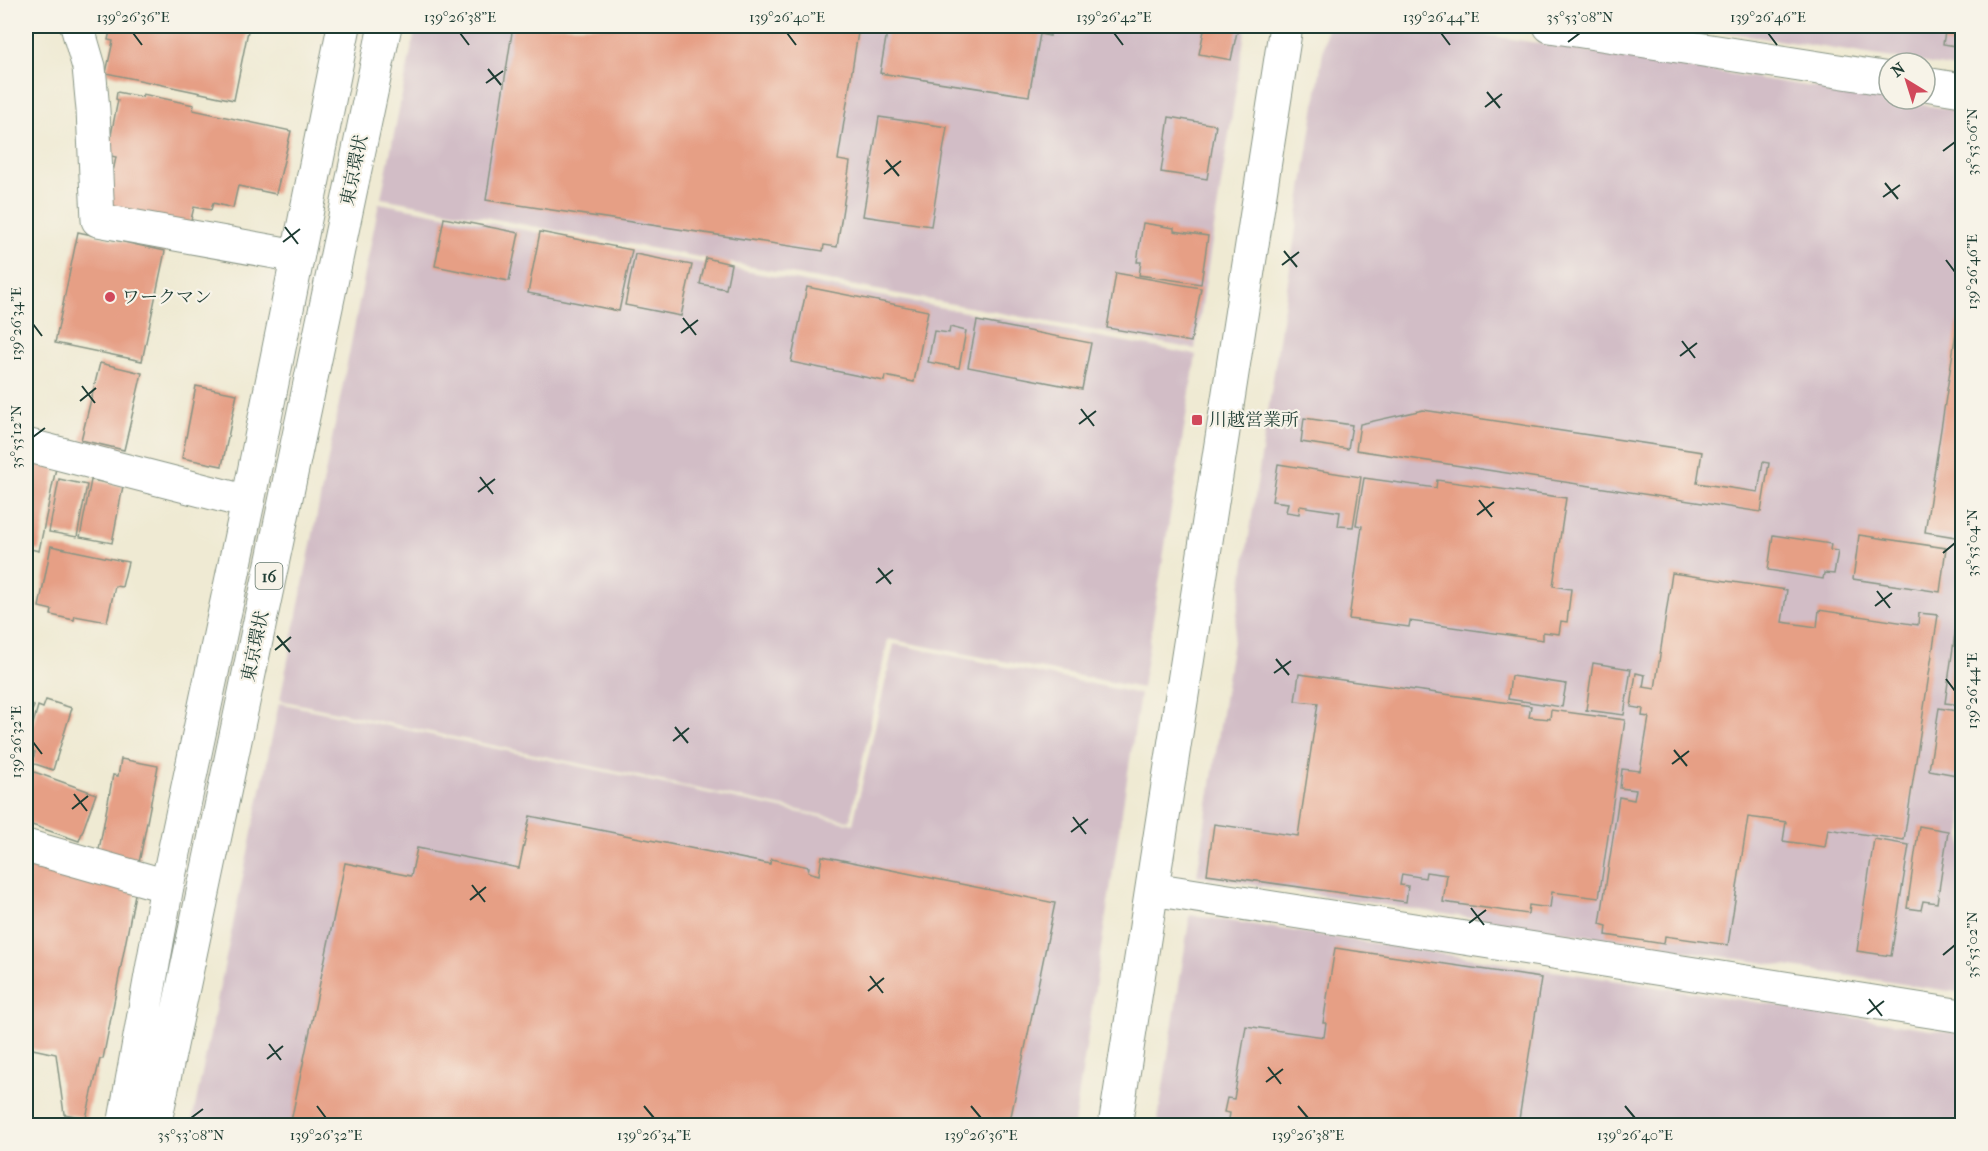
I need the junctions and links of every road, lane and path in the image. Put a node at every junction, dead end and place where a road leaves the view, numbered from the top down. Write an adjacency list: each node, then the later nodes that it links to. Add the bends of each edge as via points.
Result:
1 (77, 26): 9 (main road, via 89,67 98,220)
2 (344, 26): 9 (main road, 東京環状 / 16)
3 (385, 26): 17 (main road, 東京環状 / 16)
4 (1286, 26): 14 (main road)
5 (1550, 26): 6 (main road)
6 (1877, 77)
7 (1937, 86): 8 (main road)
8 (1962, 90)
9 (297, 256): 11 (main road, 東京環状 / 16)
10 (26, 445): 11 (main road)
11 (248, 502): 13 (main road, 東京環状 / 16)
12 (26, 846): 13 (main road)
13 (166, 886): 16 (main road, 東京環状 / 16)
14 (1152, 889): 15 (main road); 18 (main road)
15 (1962, 1016)
16 (124, 1125)
17 (154, 1125)
18 (1115, 1125)

